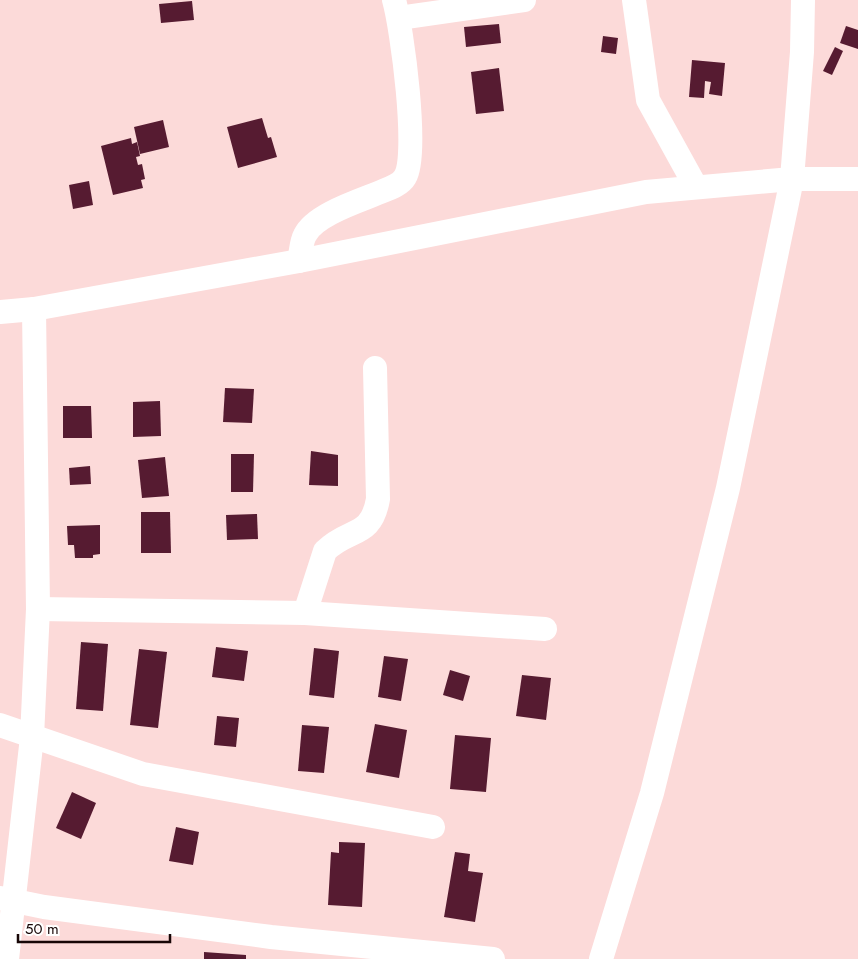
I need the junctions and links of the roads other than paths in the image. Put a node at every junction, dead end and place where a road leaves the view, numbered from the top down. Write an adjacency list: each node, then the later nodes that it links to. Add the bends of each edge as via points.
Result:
1 (524, 0): 4 (street)
2 (634, 0): 7 (street, via 648,100)
3 (803, 0): 5 (street)
4 (396, 9): 8 (street, via 409,124 410,167 404,179 395,186 335,211 313,225 304,237)
5 (792, 179): 6 (street); 7 (street); 21 (street, via 728,488 652,793)
6 (858, 179)
7 (696, 187): 8 (street, via 646,192)
8 (299, 261): 9 (street)
9 (34, 309): 10 (street); 12 (street)
10 (0, 312)
11 (375, 368): 13 (street, via 376,513 370,524 325,551)
12 (38, 609): 13 (street); 16 (street)
13 (305, 613): 14 (street)
14 (544, 629)
15 (0, 725): 16 (street)
16 (32, 737): 17 (street, via 143,774); 18 (street)
17 (433, 827)
18 (7, 900): 19 (street); 20 (street, via 271,937)
19 (7, 959)
20 (493, 959)
21 (601, 959)

